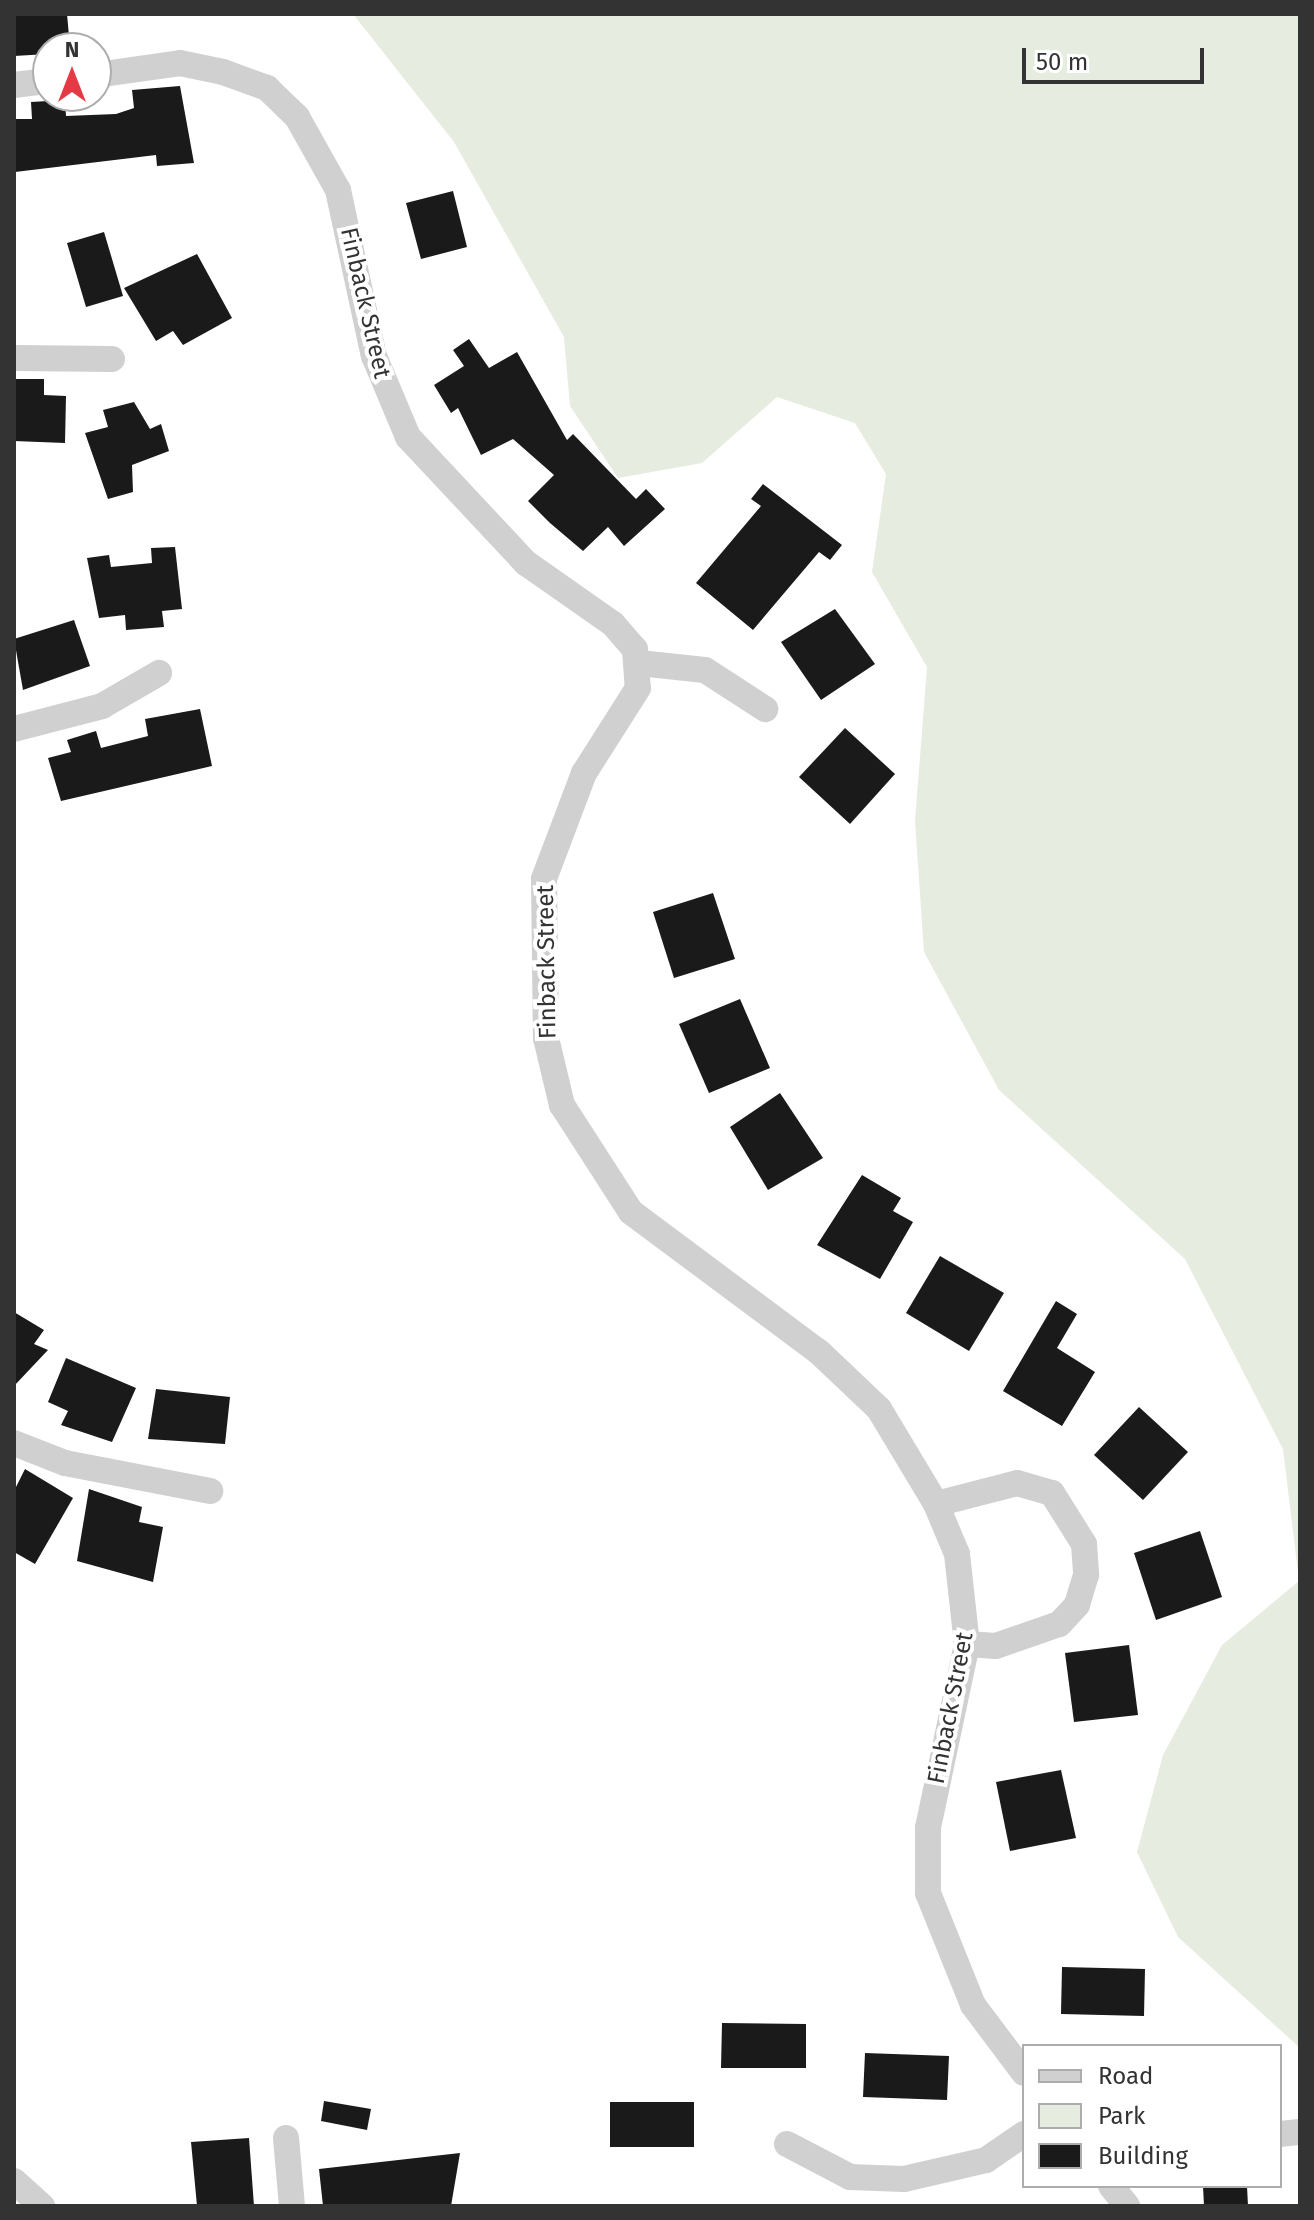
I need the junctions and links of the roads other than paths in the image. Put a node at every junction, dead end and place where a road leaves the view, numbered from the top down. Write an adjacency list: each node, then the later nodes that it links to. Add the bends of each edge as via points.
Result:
1 (112, 73): 4 (street, Finback Street, via 180,63 223,72 267,88 297,117 338,190 374,356 408,437 526,563 613,624)
2 (14, 358): 3 (street)
3 (112, 359)
4 (639, 663): 6 (street, via 705,670); 10 (street, Finback Street, via 638,688 584,773 544,879 546,1038 562,1105 631,1212 819,1352 879,1409)
5 (159, 673): 7 (street, via 102,706)
6 (765, 709)
7 (14, 729)
8 (14, 1443): 9 (street, via 65,1463)
9 (210, 1491)
10 (936, 1504): 11 (street, Finback Street, via 957,1554); 11 (street, via 1017,1483 1052,1493 1084,1544 1082,1590 1059,1624 996,1646)
11 (967, 1644): 12 (street, Finback Street, via 928,1828 928,1893 973,2005)
12 (1022, 2070)
13 (1022, 2135): 15 (street, via 986,2160 904,2179 850,2177)
14 (286, 2138): 19 (street)
15 (787, 2144)
16 (14, 2181): 18 (street)
17 (1113, 2188): 20 (street)
18 (42, 2206)
19 (292, 2206)
20 (1127, 2206)

